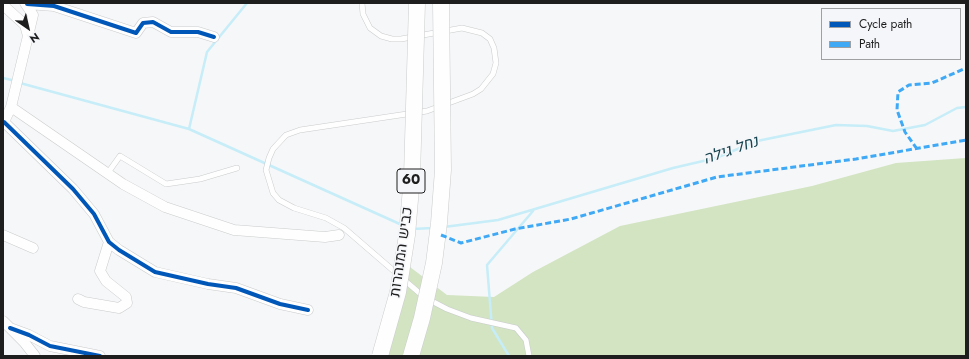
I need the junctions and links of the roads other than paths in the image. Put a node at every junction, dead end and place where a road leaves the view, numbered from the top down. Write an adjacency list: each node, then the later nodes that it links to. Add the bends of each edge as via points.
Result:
1 (362, 3): 23 (lane, via 363,14 370,28 381,36 392,39 462,28 482,33 490,39 494,48 496,63 493,74 485,85 473,94 427,111 300,130 286,135 273,149 269,158 266,170 268,183 279,200 294,208 326,218 344,228 424,297 471,318 516,328 526,340)
2 (417, 3): 21 (highway, כביש המנהרות / 60, bridge, via 412,176 407,235 398,292)
3 (441, 3): 22 (highway, כביש המנהרות / 60, bridge, via 443,162 439,223 434,263)
4 (26, 4): 6 (street, via 33,15); 7 (street, via 54,6 136,33 143,22 153,22 171,32 198,32)
5 (3, 5): 6 (street, via 25,25)
6 (28, 36): 8 (street)
7 (214, 37)
8 (11, 107): 9 (street); 11 (street)
9 (4, 123): 14 (street, via 73,189 94,214)
10 (237, 168): 11 (lane, via 200,179 166,184 120,156)
11 (107, 174): 13 (street, via 165,207 234,230 325,237)
12 (3, 235): 15 (street)
13 (339, 235)
14 (109, 242): 16 (street, via 100,271 106,281 126,297 127,303 119,308); 17 (street, via 155,272 236,288 280,304)
15 (33, 248)
16 (78, 299)
17 (308, 310)
18 (7, 324): 19 (street); 20 (street, via 50,346)
19 (35, 356)
20 (100, 356)
21 (380, 356)
22 (411, 356)
23 (529, 356)

